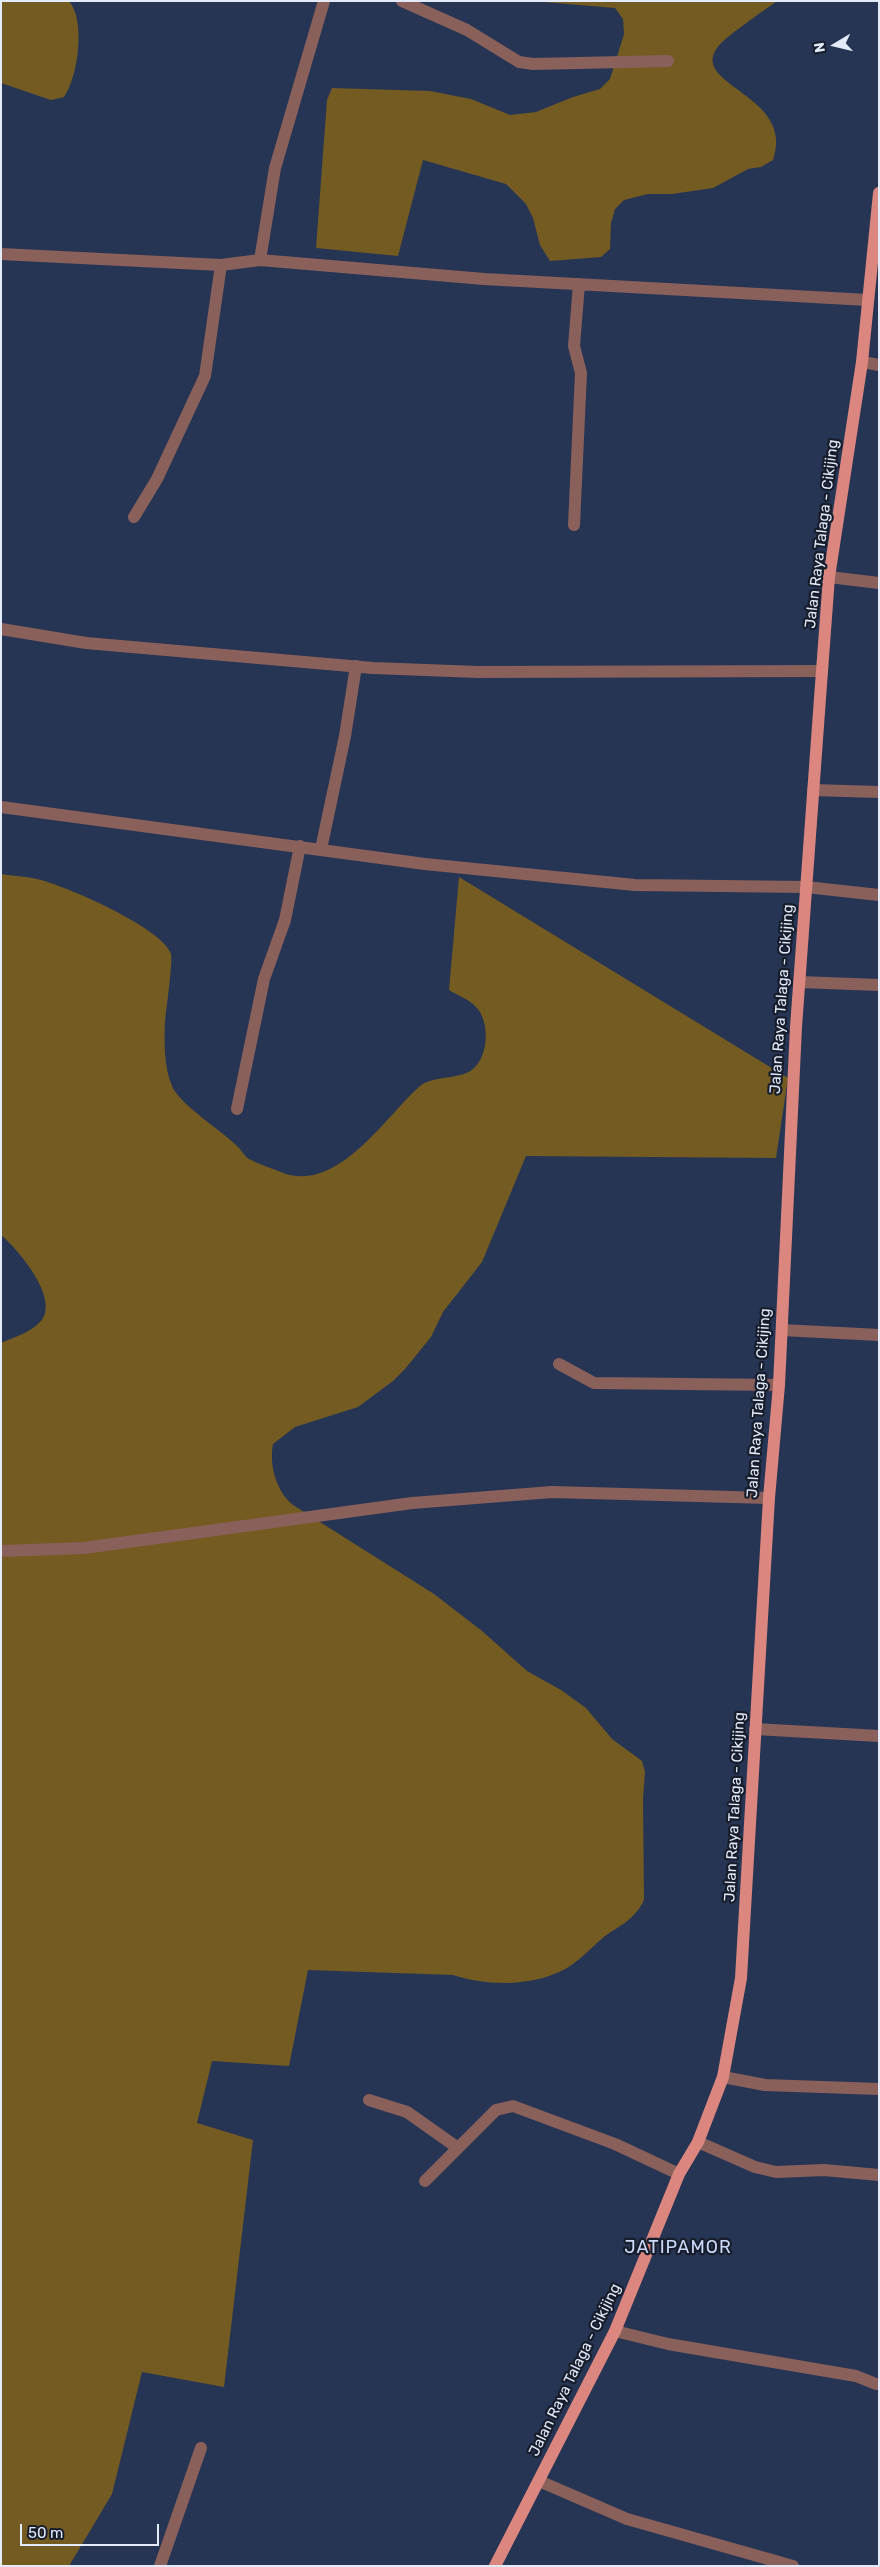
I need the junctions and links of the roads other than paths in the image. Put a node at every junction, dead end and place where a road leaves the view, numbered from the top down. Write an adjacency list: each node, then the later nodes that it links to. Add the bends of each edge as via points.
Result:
1 (324, 1): 6 (street, via 275,168)
2 (402, 1): 3 (street, via 467,30 519,62)
3 (668, 62)
4 (879, 193): 9 (main road, Jalan Raya Talaga - Cikijing)
5 (1, 254): 7 (street)
6 (260, 260): 7 (street); 8 (street)
7 (222, 265): 13 (street, via 205,376 157,479)
8 (579, 284): 10 (street); 14 (street, via 574,346 580,373)
9 (875, 287): 10 (main road, Jalan Raya Talaga - Cikijing)
10 (868, 300): 11 (main road, Jalan Raya Talaga - Cikijing)
11 (862, 362): 12 (street); 15 (main road, Jalan Raya Talaga - Cikijing)
12 (879, 365)
13 (134, 516)
14 (574, 525)
15 (829, 577): 16 (street); 19 (main road, Jalan Raya Talaga - Cikijing)
16 (879, 583)
17 (1, 629): 18 (street, via 86,643)
18 (356, 666): 19 (street, via 478,672); 24 (street)
19 (822, 672): 20 (main road, Jalan Raya Talaga - Cikijing)
20 (813, 790): 21 (street); 25 (main road, Jalan Raya Talaga - Cikijing)
21 (879, 792)
22 (1, 807): 23 (street)
23 (300, 846): 24 (street); 29 (street, via 285,920 264,979)
24 (321, 849): 25 (street, via 425,864 635,885)
25 (806, 888): 26 (street); 27 (main road, Jalan Raya Talaga - Cikijing)
26 (879, 895)
27 (799, 982): 28 (street); 30 (main road, Jalan Raya Talaga - Cikijing)
28 (879, 985)
29 (237, 1108)
30 (782, 1330): 31 (street); 33 (main road, Jalan Raya Talaga - Cikijing)
31 (879, 1335)
32 (559, 1364): 33 (street, via 594,1384)
33 (779, 1385): 34 (main road, Jalan Raya Talaga - Cikijing)
34 (769, 1498): 35 (street, via 552,1492 412,1503 84,1548); 36 (main road, Jalan Raya Talaga - Cikijing)
35 (1, 1551)
36 (755, 1729): 37 (street); 38 (main road, Jalan Raya Talaga - Cikijing, via 741,1978)
37 (879, 1736)
38 (723, 2077): 39 (street, via 765,2085); 41 (main road, Jalan Raya Talaga - Cikijing)
39 (879, 2089)
40 (370, 2100): 42 (street, via 407,2112)
41 (698, 2142): 43 (main road, Jalan Raya Talaga - Cikijing); 44 (street, via 755,2167 776,2172 824,2170)
42 (458, 2148): 43 (street, via 496,2110 513,2106 615,2144); 45 (street)
43 (679, 2174): 46 (main road, Jalan Raya Talaga - Cikijing)
44 (879, 2175)
45 (425, 2181)
46 (615, 2330): 47 (street, via 668,2344 856,2376); 49 (main road, Jalan Raya Talaga - Cikijing)
47 (876, 2384)
48 (201, 2448): 50 (street)
49 (539, 2481): 51 (main road, Jalan Raya Talaga - Cikijing); 52 (street, via 627,2519)
50 (160, 2566)
51 (495, 2566)
52 (793, 2566)

